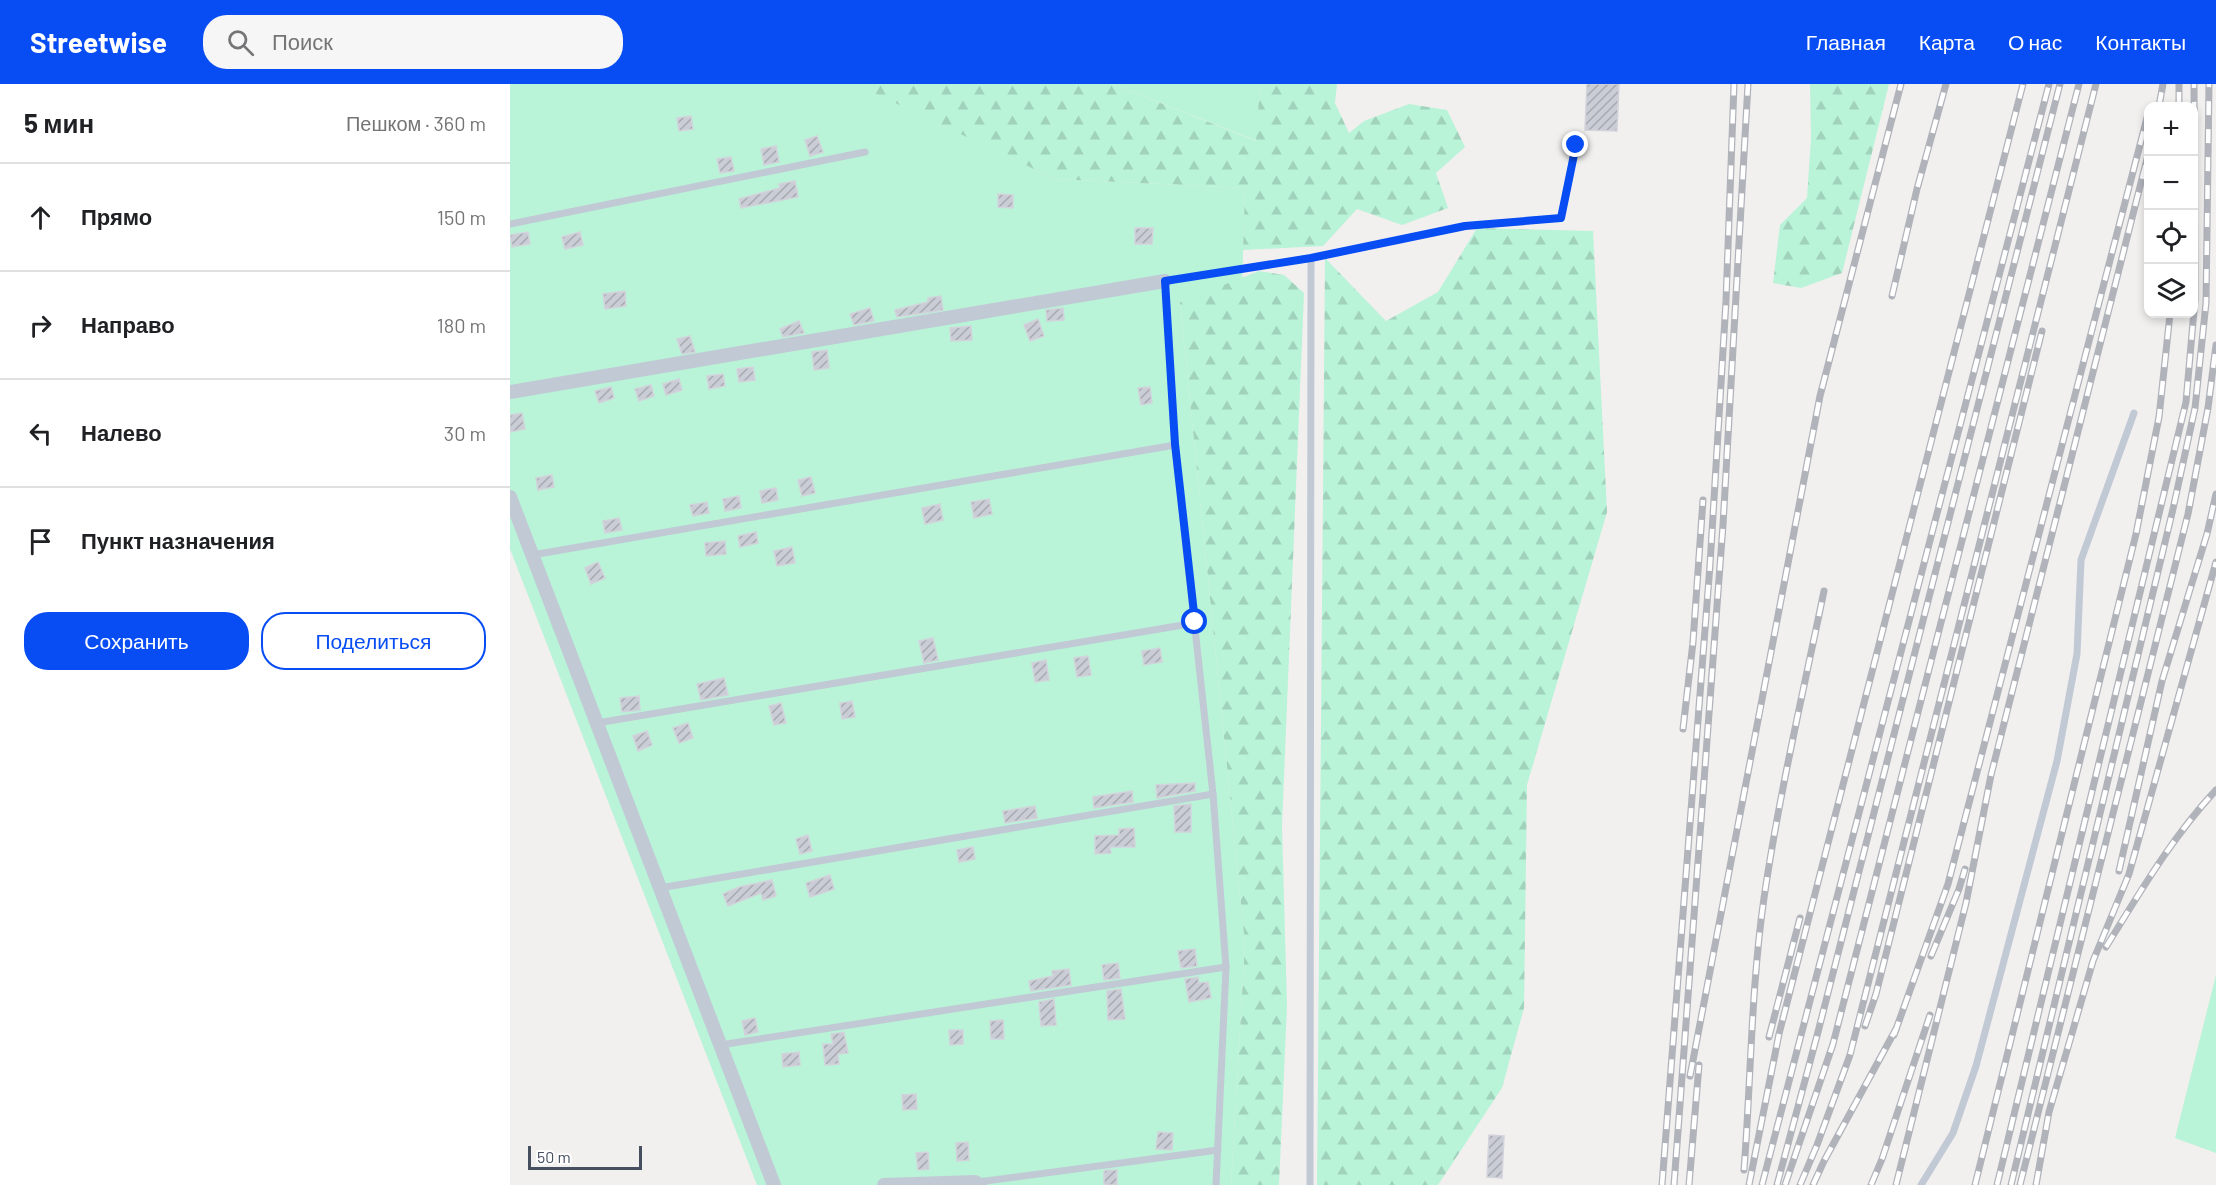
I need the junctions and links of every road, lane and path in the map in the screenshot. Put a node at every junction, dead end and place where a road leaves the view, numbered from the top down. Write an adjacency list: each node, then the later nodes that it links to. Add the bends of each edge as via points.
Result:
1 (1576, 145): 4 (lane, via 1561,218 1465,226)
2 (866, 152): 3 (lane)
3 (510, 224)
4 (1311, 258): 5 (lane); 22 (lane)
5 (1165, 281): 6 (street); 8 (lane)
6 (510, 392)
7 (2134, 413): 23 (lane, via 2081,560 2077,654 2056,761 1976,1065 1953,1133)
8 (1175, 444): 10 (lane); 11 (lane)
9 (510, 497): 10 (street)
10 (532, 555): 12 (street)
11 (1195, 622): 12 (lane); 13 (lane)
12 (597, 723): 14 (street)
13 (1214, 794): 14 (lane); 15 (lane)
14 (660, 888): 16 (street)
15 (1226, 967): 16 (lane); 17 (lane)
16 (720, 1046): 19 (street)
17 (1218, 1150): 18 (lane); 21 (lane)
18 (978, 1184): 20 (street)
19 (774, 1185)
20 (884, 1185)
21 (1216, 1185)
22 (1310, 1185)
23 (1921, 1185)

